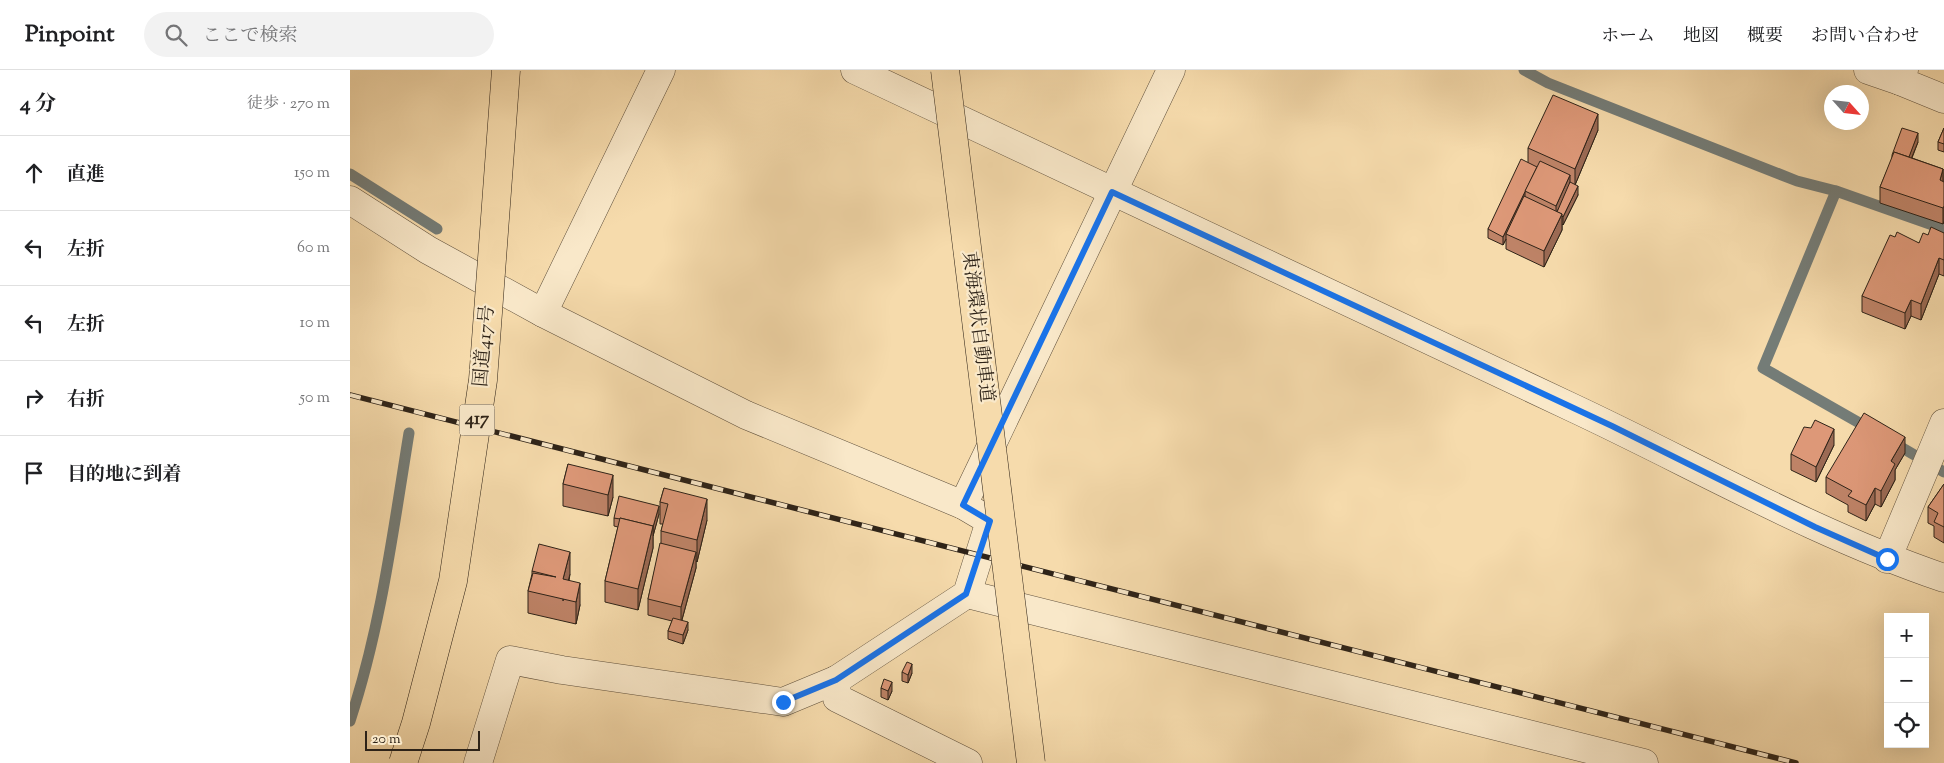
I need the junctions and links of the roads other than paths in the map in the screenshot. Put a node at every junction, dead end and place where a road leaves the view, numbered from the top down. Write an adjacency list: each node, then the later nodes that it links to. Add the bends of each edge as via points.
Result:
1 (506, 70): 18 (highway, 国道417号 / 417, bridge, via 483,380 462,524 453,581)
2 (660, 70): 11 (street)
3 (855, 70): 9 (street)
4 (944, 70): 21 (highway, 東海環状自動車道, bridge)
5 (1171, 70): 9 (street)
6 (1868, 70): 7 (street)
7 (1902, 76): 8 (street)
8 (1944, 99)
9 (1112, 192): 13 (street); 14 (street, via 1612,426 1815,527)
10 (350, 200): 11 (street, via 428,250)
11 (543, 312): 13 (street, via 746,415)
12 (1944, 423): 14 (street)
13 (963, 505): 16 (street, via 990,521)
14 (1887, 559): 15 (street)
15 (1944, 578)
16 (966, 594): 17 (street); 22 (street)
17 (836, 680): 19 (street, via 783,702 510,660); 20 (street, via 837,698)
18 (403, 763)
19 (478, 763)
20 (968, 763)
21 (1031, 763)
22 (1644, 763)

